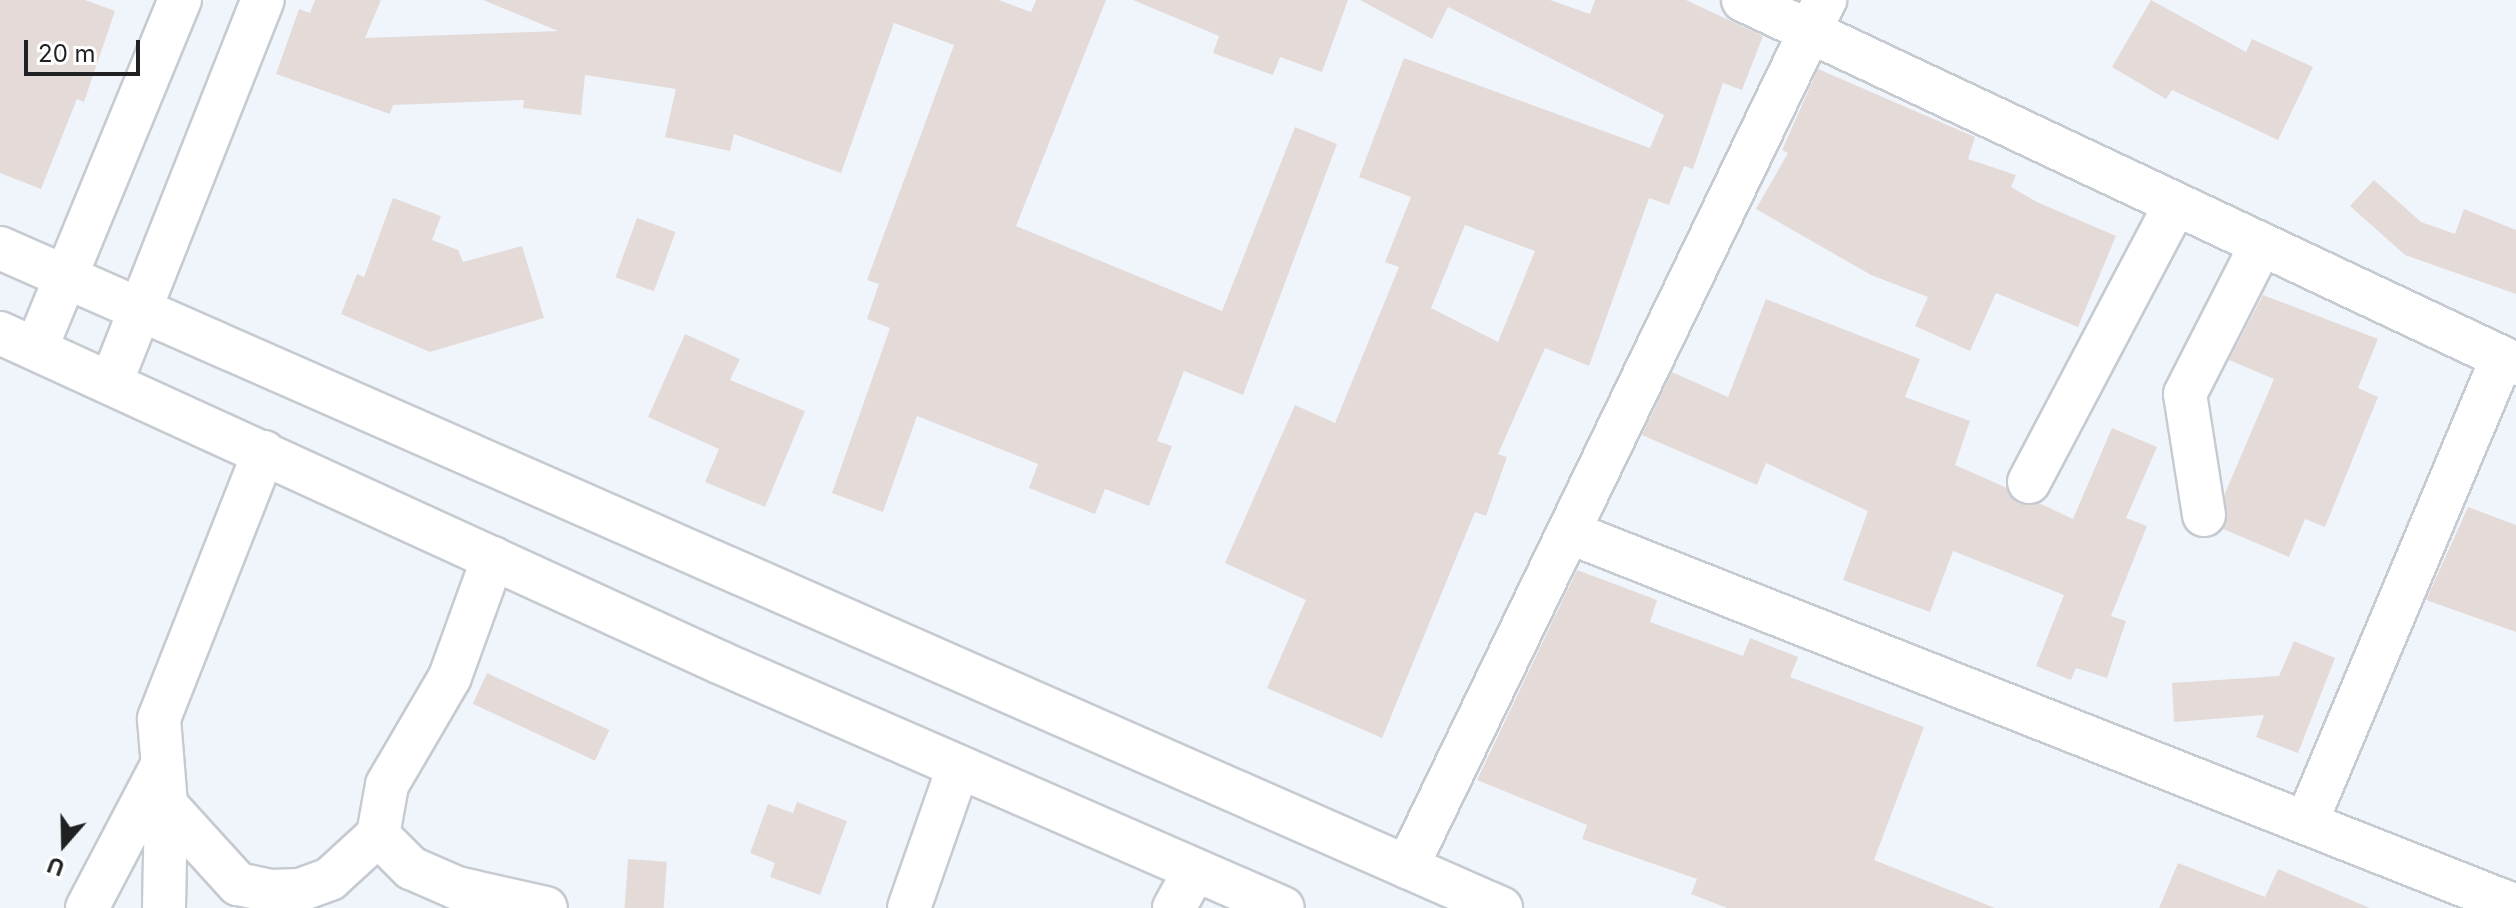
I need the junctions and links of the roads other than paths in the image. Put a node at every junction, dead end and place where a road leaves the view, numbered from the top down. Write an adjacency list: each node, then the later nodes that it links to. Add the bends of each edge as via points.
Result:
1 (180, 0): 8 (street)
2 (263, 0): 9 (street)
3 (1743, 0): 4 (street)
4 (1817, 17): 5 (street); 16 (street)
5 (2175, 205): 6 (street); 14 (street)
6 (2261, 245): 11 (street); 15 (street, via 2185,394)
7 (0, 248): 8 (street)
8 (64, 276): 9 (street); 10 (street)
9 (144, 311): 12 (street); 22 (street)
10 (18, 341): 12 (street)
11 (2509, 361): 20 (street)
12 (111, 383): 13 (street)
13 (264, 452): 17 (street); 19 (street, via 159,719)
14 (2029, 482)
15 (2204, 515)
16 (1571, 533): 20 (street); 22 (street)
17 (493, 558): 18 (street); 21 (street, via 450,677 387,785)
18 (958, 768): 23 (street); 29 (street)
19 (163, 787): 21 (street, via 238,884 300,890 330,879); 25 (street); 27 (street)
20 (2307, 821): 26 (street)
21 (378, 835): 24 (street, via 411,868)
22 (1407, 867): 32 (street)
23 (1195, 870): 30 (street); 31 (street)
24 (459, 898): 28 (street)
25 (167, 904)
26 (2516, 906)
27 (87, 908)
28 (546, 908)
29 (909, 908)
30 (1174, 908)
31 (1283, 908)
32 (1501, 908)

